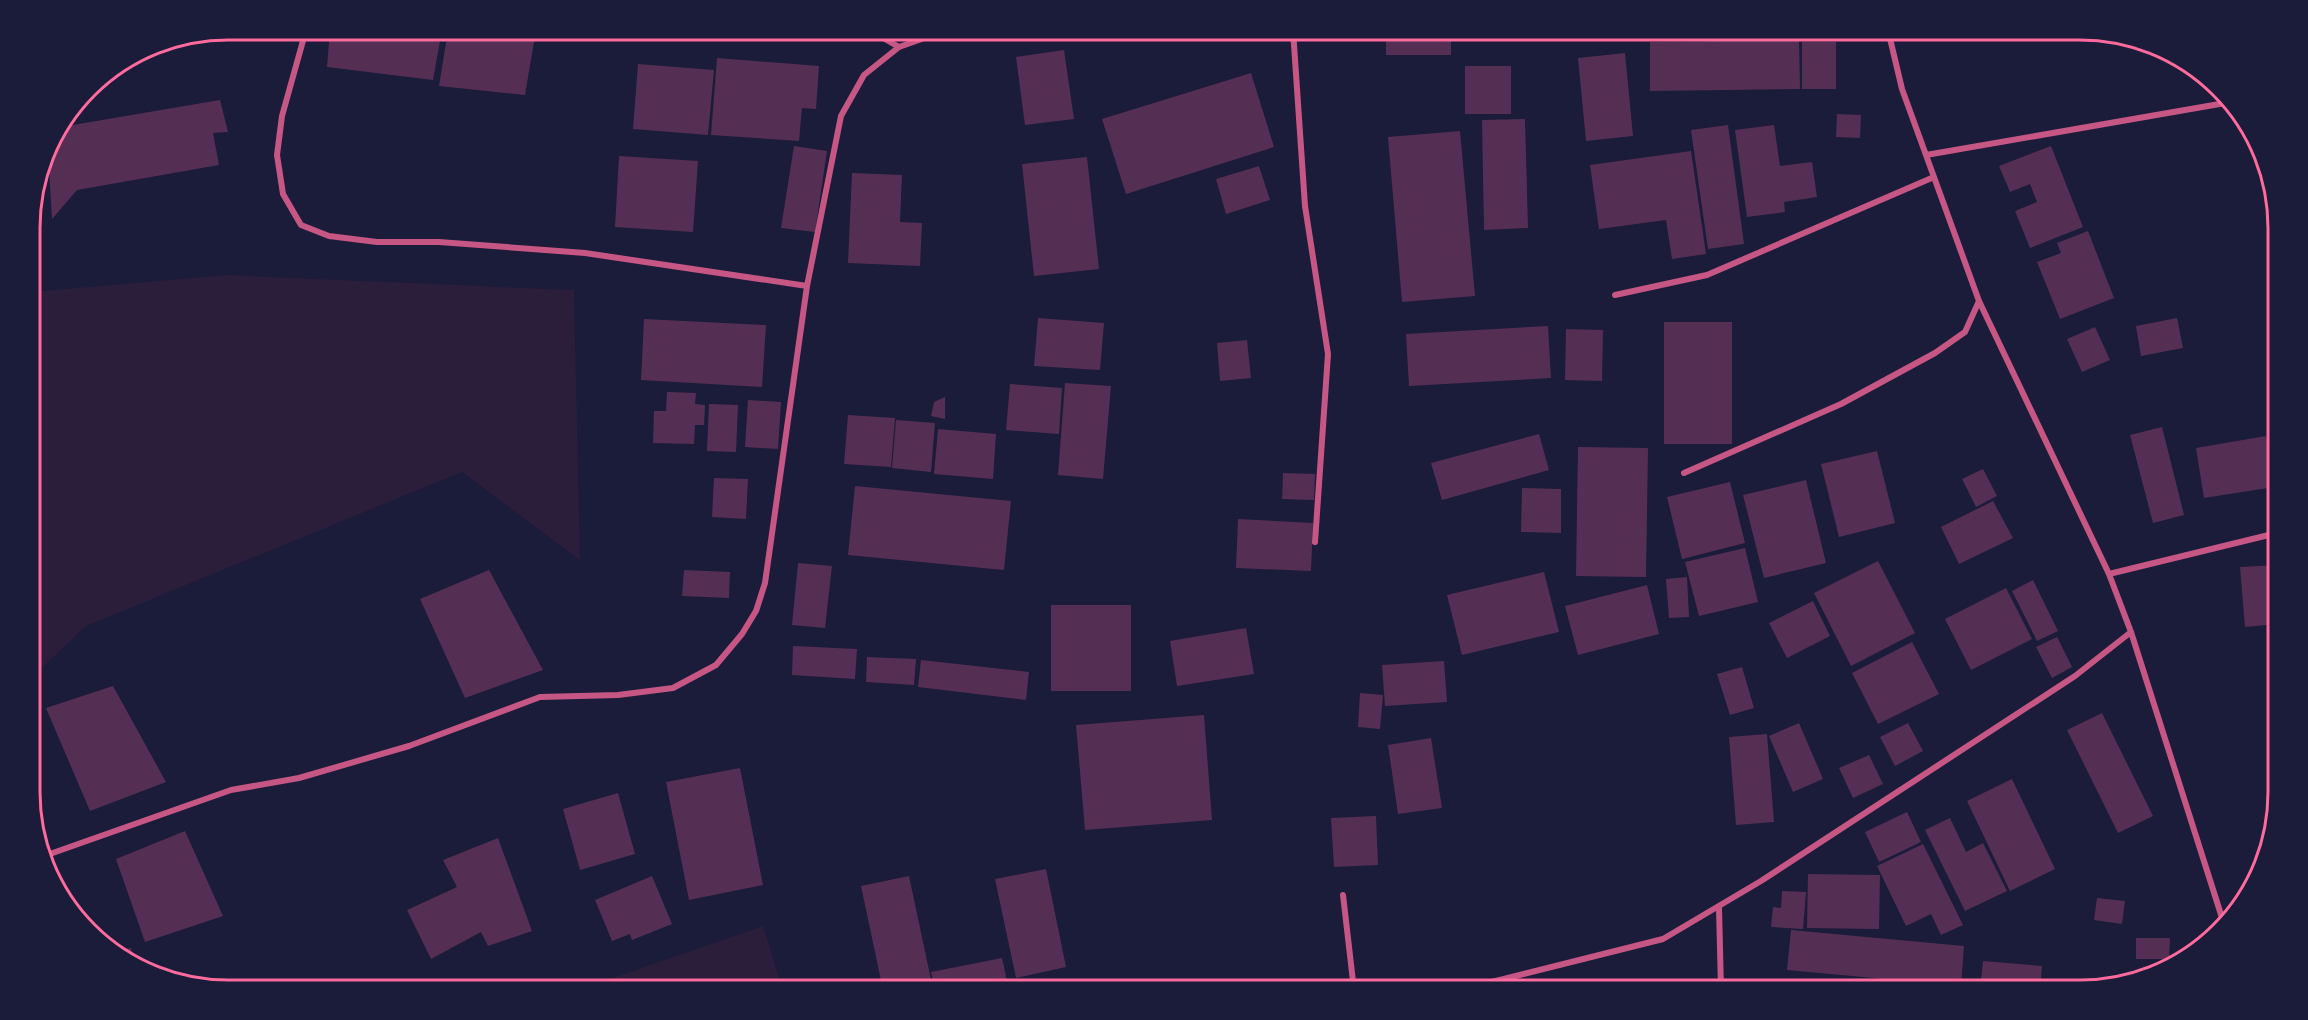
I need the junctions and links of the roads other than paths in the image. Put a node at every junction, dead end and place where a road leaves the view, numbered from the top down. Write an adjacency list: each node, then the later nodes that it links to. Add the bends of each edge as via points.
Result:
1 (303, 40): 10 (street, via 282,116 277,155 283,194 301,225 329,236 377,242 439,242 585,253)
2 (887, 40): 6 (street)
3 (914, 40): 6 (street)
4 (1294, 40): 15 (street, via 1305,206 1328,354)
5 (1890, 40): 8 (street, via 1902,89)
6 (899, 47): 10 (street, via 864,75 841,116)
7 (2219, 104): 8 (street)
8 (1926, 155): 9 (street)
9 (1934, 177): 11 (street, via 1707,275); 12 (street)
10 (807, 286): 18 (street, via 765,583 756,611 716,665 673,688 618,695 540,697 409,746 299,778 231,790)
11 (1615, 295)
12 (1978, 301): 13 (street, via 1965,332 1935,353 1841,404); 16 (street)
13 (1684, 473)
14 (2268, 535): 16 (street)
15 (1315, 542)
16 (2109, 574): 17 (street)
17 (2131, 632): 20 (street, via 2075,676); 21 (street)
18 (51, 853)
19 (1343, 895): 22 (street)
20 (1719, 907): 23 (street, via 1663,939); 24 (street)
21 (2221, 914)
22 (1353, 979)
23 (1503, 979)
24 (1721, 979)

